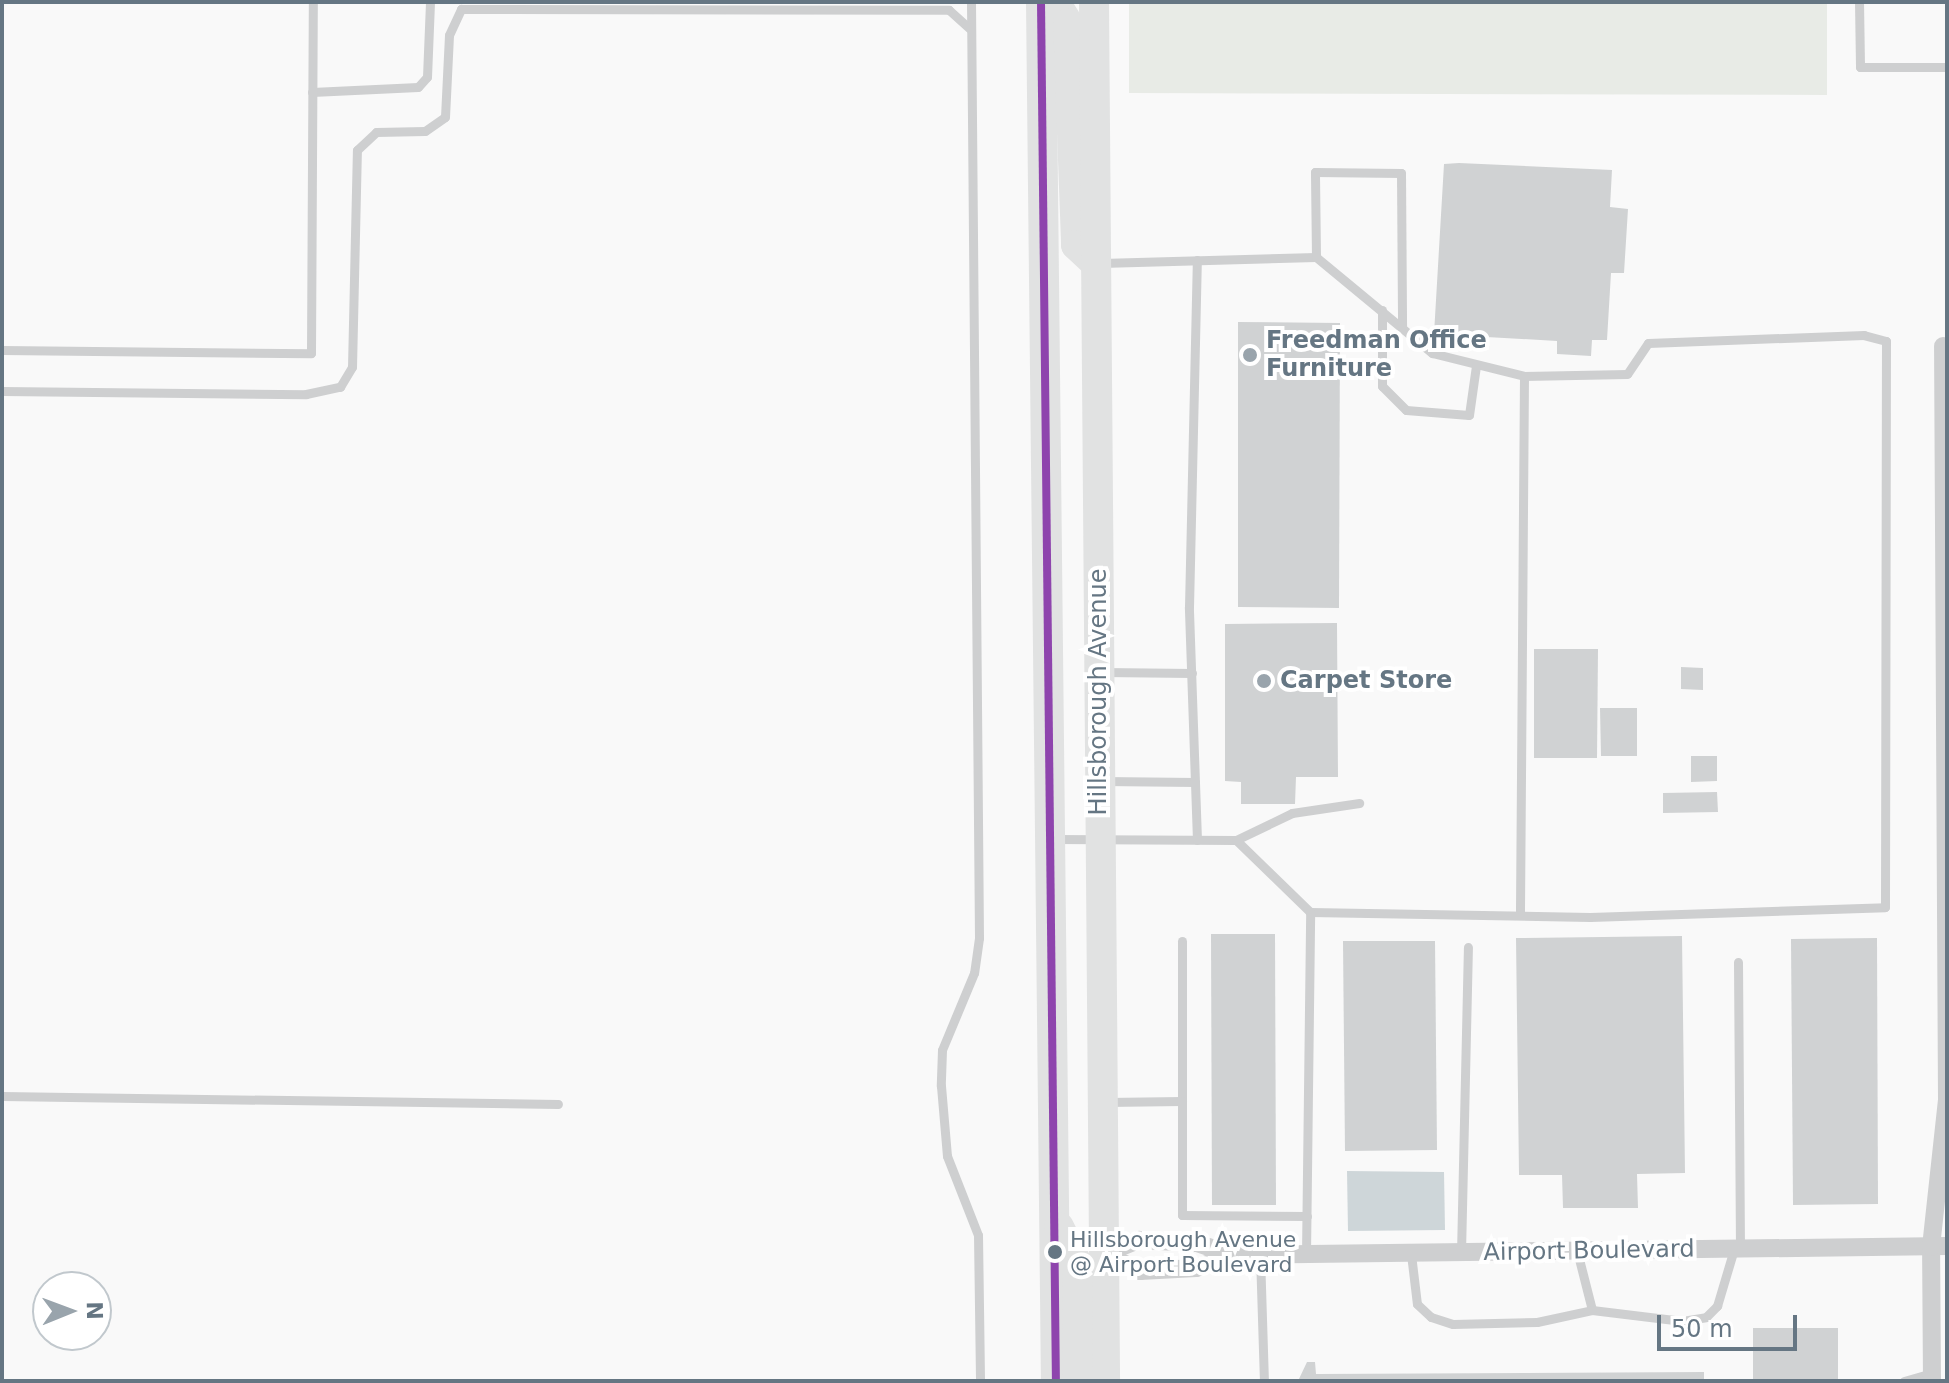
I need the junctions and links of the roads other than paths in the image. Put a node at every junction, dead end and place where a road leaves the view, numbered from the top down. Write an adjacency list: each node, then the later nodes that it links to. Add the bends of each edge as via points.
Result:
1 (313, 2): 10 (lane)
2 (430, 2): 10 (lane, via 427,77 418,87)
3 (971, 2): 8 (lane)
4 (1041, 2): 28 (main road, Hillsborough Avenue)
5 (1055, 2): 13 (main road, via 1068,23 1076,245)
6 (1094, 2): 13 (main road, Hillsborough Avenue)
7 (1859, 2): 9 (lane, via 1860,67)
8 (971, 32): 20 (lane, via 949,10 461,9 449,35 445,117 425,131 376,132 357,150 352,367 340,387 306,394); 56 (lane, via 979,938 974,973 942,1050 941,1086 947,1156 978,1235)
9 (1947, 67)
10 (312, 92): 17 (lane, via 311,353)
11 (1316, 257): 12 (lane); 14 (lane); 15 (lane, via 1315,172 1401,173)
12 (1197, 260): 13 (lane); 23 (lane)
13 (1095, 264): 22 (main road, Hillsborough Avenue)
14 (1382, 310): 15 (lane); 18 (lane, via 1382,386 1406,410 1469,415)
15 (1402, 327): 18 (lane, via 1432,353)
16 (1945, 346): 21 (street)
17 (2, 350)
18 (1476, 366): 19 (lane)
19 (1524, 376): 34 (lane); 34 (lane, via 1627,374 1648,343 1864,335 1886,341 1885,907)
20 (2, 391)
21 (1947, 512): 24 (street)
22 (1099, 672): 23 (lane); 25 (main road, Hillsborough Avenue)
23 (1192, 673): 26 (lane)
24 (1947, 687): 32 (street)
25 (1099, 781): 26 (lane); 29 (main road, Hillsborough Avenue)
26 (1195, 782): 30 (lane)
27 (1359, 803): 31 (lane, via 1292,813)
28 (1054, 839): 29 (lane); 44 (main road, Hillsborough Avenue)
29 (1100, 840): 30 (lane); 41 (main road, Hillsborough Avenue)
30 (1197, 840): 31 (lane)
31 (1236, 840): 33 (lane)
32 (1947, 856): 38 (street)
33 (1310, 912): 34 (lane); 43 (lane)
34 (1520, 913)
35 (1182, 941): 40 (lane)
36 (1468, 947): 48 (lane)
37 (1738, 962): 46 (lane)
38 (1947, 1035): 45 (street)
39 (2, 1096): 42 (lane)
40 (1182, 1101): 41 (lane); 43 (lane, via 1182,1215)
41 (1102, 1102): 49 (main road, Hillsborough Avenue)
42 (558, 1104)
43 (1307, 1216): 53 (lane)
44 (1055, 1222): 57 (main road, Hillsborough Avenue); 58 (main road, via 1077,1263)
45 (1939, 1246): 46 (street, Airport Boulevard); 55 (street)
46 (1737, 1249): 47 (street, Airport Boulevard); 54 (lane, via 1706,1317)
47 (1577, 1251): 48 (street, Airport Boulevard); 54 (lane)
48 (1461, 1253): 50 (street, Airport Boulevard)
49 (1104, 1254): 51 (street, Airport Boulevard, via 1139,1240 1197,1243); 51 (street, Airport Boulevard, via 1140,1271 1196,1268); 59 (main road, Hillsborough Avenue)
50 (1411, 1254): 53 (street, Airport Boulevard); 54 (lane, via 1417,1304 1431,1317 1453,1324 1537,1322)
51 (1232, 1255): 52 (street, Airport Boulevard)
52 (1260, 1255): 53 (street, Airport Boulevard); 60 (lane)
53 (1306, 1255)
54 (1592, 1310)
55 (1932, 1377): 61 (lane)
56 (980, 1381)
57 (1056, 1381)
58 (1078, 1381)
59 (1105, 1381)
60 (1264, 1381)
61 (1904, 1381)

